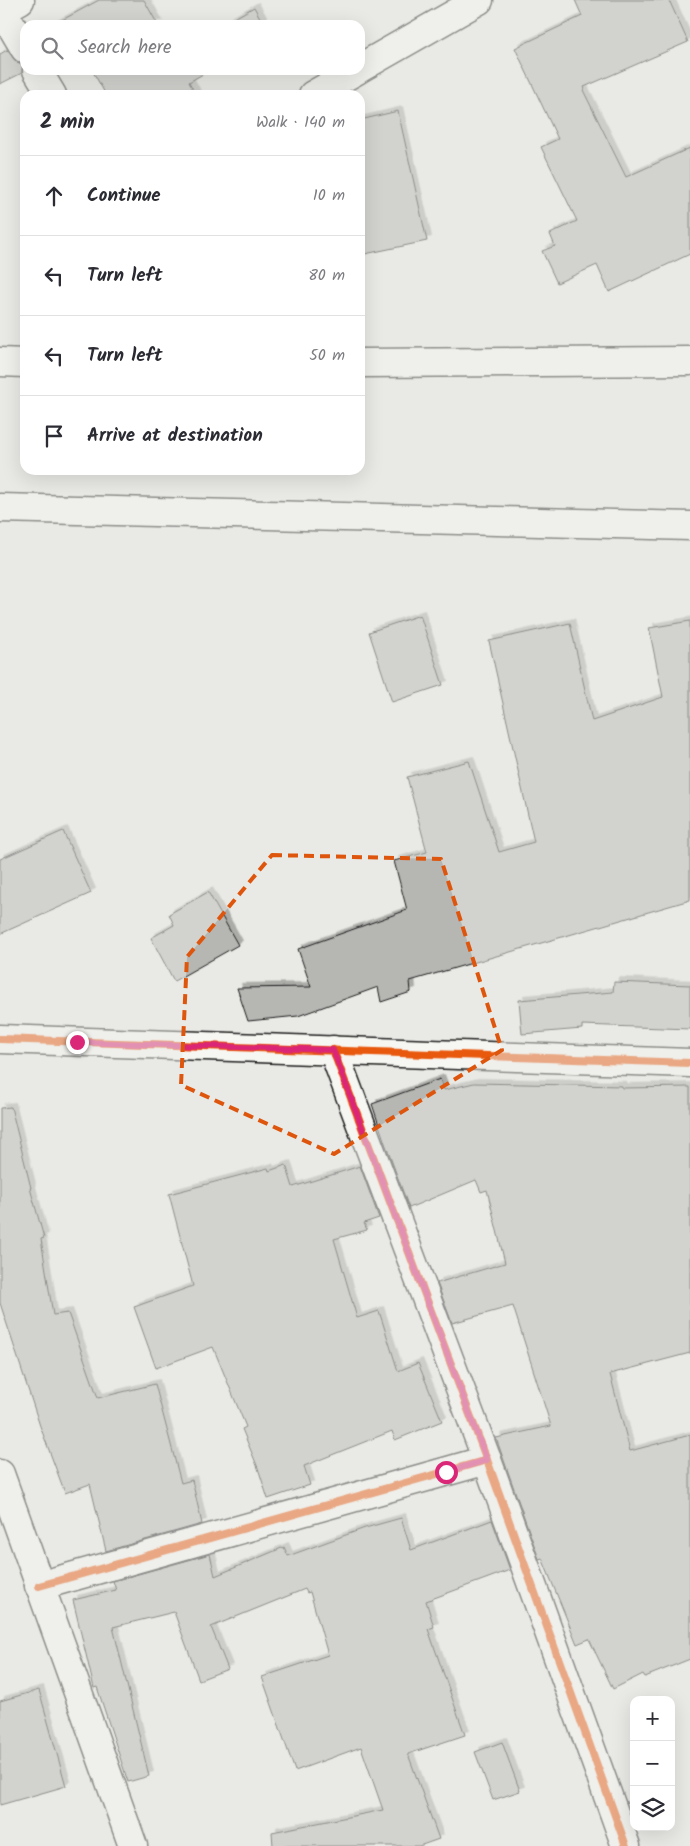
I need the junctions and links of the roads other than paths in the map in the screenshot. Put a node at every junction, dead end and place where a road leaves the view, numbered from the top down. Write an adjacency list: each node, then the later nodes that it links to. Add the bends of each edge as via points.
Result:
1 (20, 0): 3 (street, via 2,10)
2 (478, 0): 4 (street)
3 (20, 41)
4 (365, 65)
5 (40, 75): 7 (street)
6 (347, 75): 8 (street)
7 (49, 90)
8 (322, 90)
9 (690, 361): 12 (street)
10 (0, 362): 11 (street)
11 (20, 363)
12 (365, 363)
13 (0, 508): 14 (street)
14 (690, 526)
15 (0, 1039): 16 (street)
16 (333, 1050): 17 (street); 18 (street)
17 (690, 1063)
18 (487, 1460): 20 (street); 22 (street)
19 (0, 1474): 20 (street)
20 (39, 1586): 21 (street)
21 (133, 1846)
22 (626, 1846)

